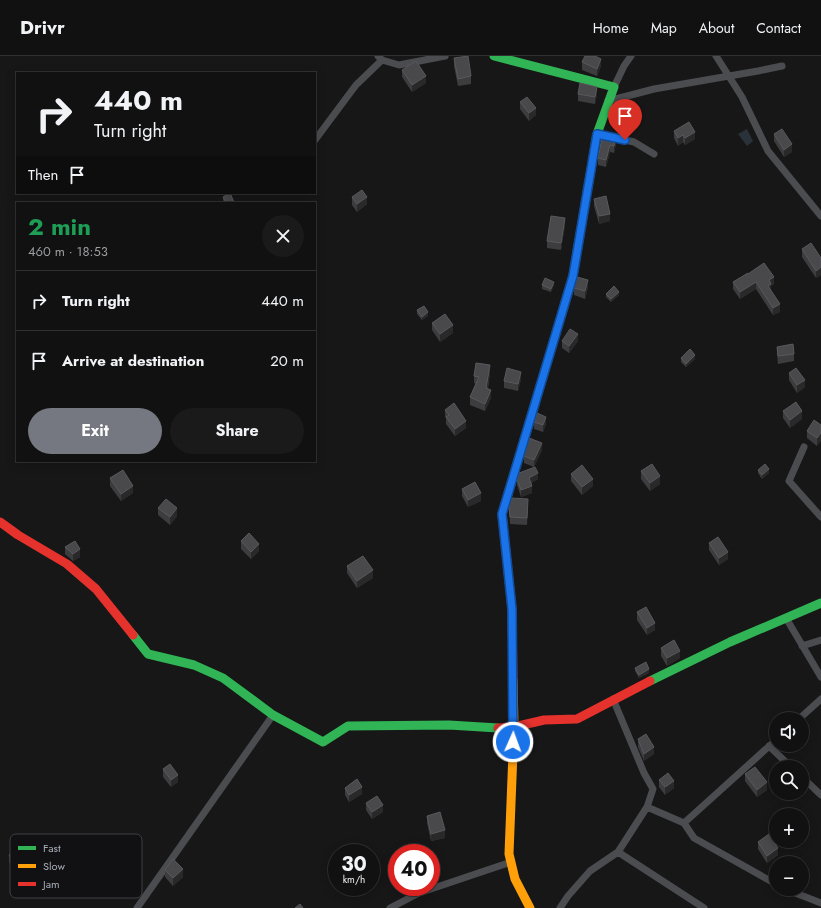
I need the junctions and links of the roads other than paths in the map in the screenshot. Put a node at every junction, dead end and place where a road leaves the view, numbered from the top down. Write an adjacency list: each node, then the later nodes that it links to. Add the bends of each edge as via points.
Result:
1 (445, 56): 5 (street, via 399,65)
2 (494, 56): 8 (street)
3 (631, 56): 8 (street)
4 (716, 56): 7 (street)
5 (380, 58): 11 (street, via 356,85)
6 (782, 66): 7 (street)
7 (729, 76): 9 (street, via 654,89); 13 (street, via 768,151)
8 (614, 87): 9 (street)
9 (608, 101): 10 (street)
10 (597, 134): 12 (street, via 634,142); 26 (street, via 573,276 502,514 512,609)
11 (316, 139)
12 (654, 154)
13 (821, 216)
14 (804, 446): 15 (street, via 789,481)
15 (821, 517)
16 (0, 522): 25 (street, via 67,564 96,589 148,654 194,665 223,678)
17 (821, 603): 18 (street)
18 (786, 618): 20 (street); 22 (street, via 730,642)
19 (821, 640): 20 (street)
20 (802, 646): 21 (street)
21 (821, 677)
22 (613, 699): 26 (street, via 577,719 544,720); 32 (street, via 653,789)
23 (821, 699): 24 (street)
24 (807, 712)
25 (274, 715): 26 (street, via 322,742 348,726); 39 (street)
26 (514, 726): 35 (street, via 509,854)
27 (769, 746): 33 (street)
28 (775, 752): 29 (street)
29 (784, 760)
30 (809, 784): 31 (street)
31 (821, 795)
32 (647, 807): 33 (street); 34 (street)
33 (684, 823): 36 (street, via 694,838)
34 (618, 852): 42 (street, via 590,871); 43 (street)
35 (511, 862): 40 (street, via 420,893); 41 (street, via 515,879)
36 (769, 880)
37 (803, 896): 38 (street)
38 (821, 903)
39 (137, 908)
40 (390, 908)
41 (530, 908)
42 (560, 908)
43 (704, 908)

